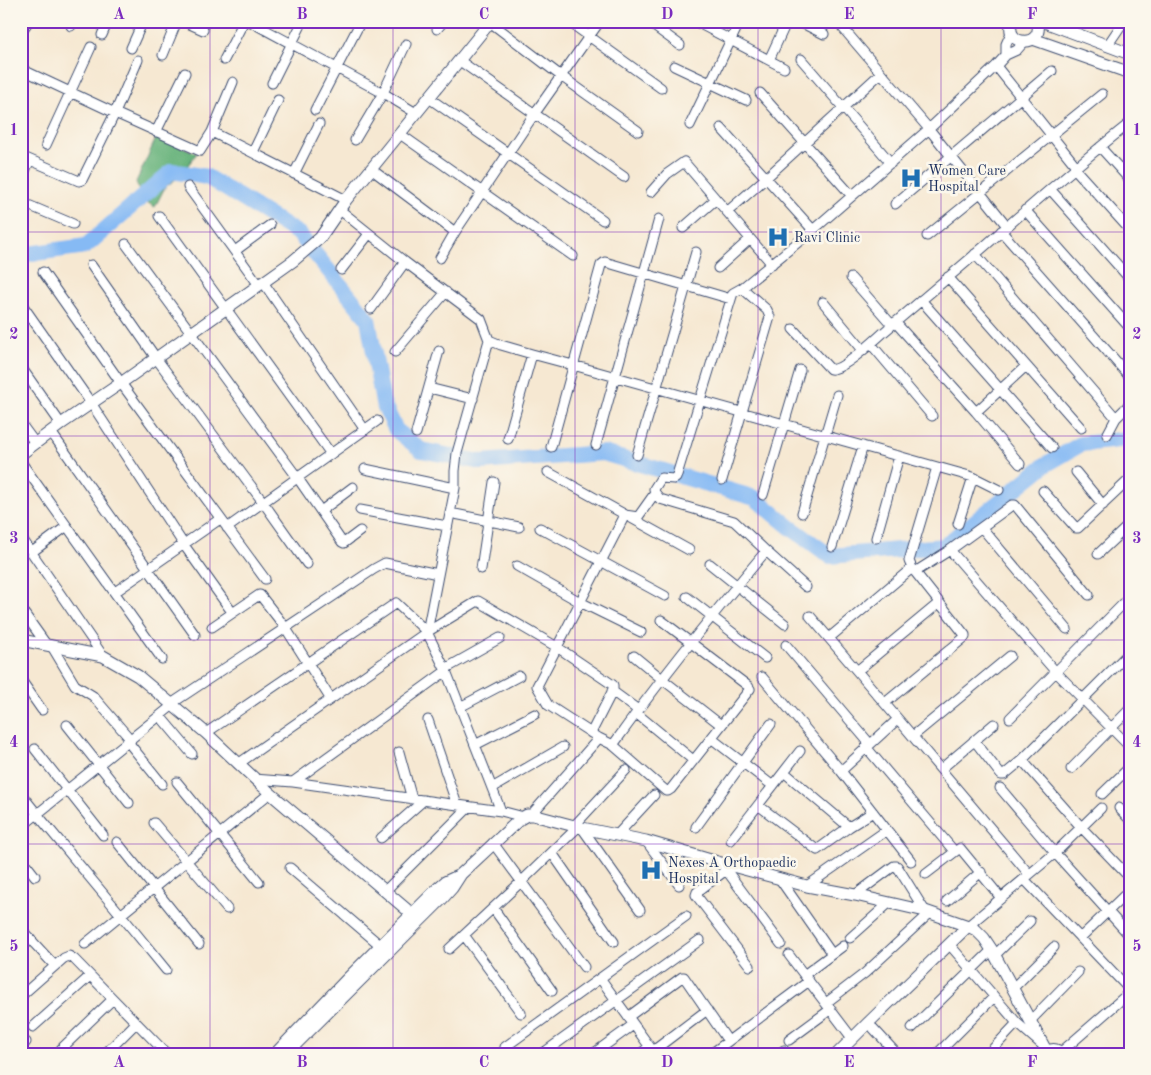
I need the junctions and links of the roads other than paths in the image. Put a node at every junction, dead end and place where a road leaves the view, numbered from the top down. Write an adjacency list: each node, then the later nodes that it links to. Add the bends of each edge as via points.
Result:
1 (27, 21): 23 (main road)
2 (108, 21): 26 (street)
3 (143, 21): 35 (street)
4 (177, 21): 37 (street)
5 (183, 21): 24 (street)
6 (244, 21): 40 (street)
7 (249, 21): 30 (street)
8 (303, 21): 30 (street)
9 (568, 21): 27 (street)
10 (600, 21): 27 (street)
11 (647, 21): 32 (street)
12 (740, 21): 28 (street)
13 (787, 21): 41 (street)
14 (798, 21): 25 (street)
15 (1037, 21): 29 (street, via 1038,31)
16 (1042, 21): 33 (street)
17 (1124, 21): 33 (street)
18 (490, 22): 43 (street); 53 (street)
19 (360, 23): 48 (street)
20 (700, 24): 28 (street)
21 (1008, 26): 29 (street, via 1016,39); 38 (street)
22 (842, 27): 51 (street)
23 (21, 30)
24 (203, 30)
25 (824, 34)
26 (102, 35)
27 (589, 37): 53 (street); 57 (street)
28 (731, 40): 41 (street); 56 (street)
29 (1029, 40): 38 (street); 52 (street)
30 (292, 44): 48 (street); 55 (street)
31 (406, 44): 60 (street)
32 (680, 44)
33 (1108, 46): 36 (street)
34 (91, 47): 59 (street)
35 (131, 48)
36 (1130, 54)
37 (163, 55)
38 (1006, 55): 45 (street)
39 (138, 60): 68 (street)
40 (224, 60)
41 (769, 60): 46 (street)
42 (801, 60): 66 (street)
43 (460, 61): 62 (street); 70 (street)
44 (674, 66): 56 (street)
45 (996, 66): 63 (street); 75 (street)
46 (784, 68)
47 (21, 69): 59 (street)
48 (336, 69): 60 (street); 67 (street)
49 (1052, 72): 63 (street)
50 (185, 73): 77 (street)
51 (881, 73): 66 (street); 75 (street)
52 (1130, 74)
53 (561, 76): 70 (street); 76 (street)
54 (233, 82): 78 (street)
55 (272, 82)
56 (710, 84): 65 (street); 72 (street)
57 (661, 88)
58 (760, 92): 82 (street)
59 (70, 93): 68 (street); 83 (street)
60 (383, 93): 69 (street); 81 (street)
61 (1102, 94): 80 (street)
62 (429, 98): 69 (street); 86 (street)
63 (1021, 98): 80 (street); 87 (street)
64 (278, 100): 85 (street)
65 (746, 100)
66 (843, 108): 82 (street); 89 (street)
67 (315, 110)
68 (115, 113): 77 (street); 88 (street, via 82,180)
69 (416, 113): 79 (street)
70 (535, 113): 86 (street); 93 (street)
71 (319, 124): 92 (street)
72 (690, 125)
73 (721, 128): 94 (street)
74 (1128, 128): 84 (street)
75 (929, 129): 87 (street); 89 (street)
76 (638, 130)
77 (156, 132): 78 (street, via 200,151)
78 (212, 132): 85 (street)
79 (400, 134): 91 (street); 99 (street)
80 (1051, 135): 90 (street); 101 (street)
81 (355, 140)
82 (805, 143): 94 (street); 102 (street)
83 (46, 146)
84 (1100, 147): 90 (street); 96 (street)
85 (253, 152): 92 (street)
86 (508, 154): 99 (street); 111 (street)
87 (951, 157): 101 (street); 105 (street)
88 (25, 158): 95 (street)
89 (890, 163): 102 (street)
90 (1075, 167): 98 (street); 117 (street)
91 (371, 169): 106 (street); 118 (street)
92 (294, 174): 106 (street)
93 (624, 177)
94 (766, 178): 108 (street); 116 (street)
95 (21, 179)
96 (1130, 180)
97 (188, 187): 123 (street)
98 (1050, 188): 107 (street); 137 (street)
99 (482, 192): 118 (street); 126 (street)
100 (651, 192): 103 (street, via 667,174 684,162)
101 (980, 192): 115 (street); 120 (street)
102 (852, 196): 116 (street)
103 (716, 199): 108 (street); 114 (street)
104 (21, 202): 112 (street)
105 (896, 204)
106 (343, 205): 119 (street); 138 (street, via 320,238)
107 (1025, 210): 115 (street); 149 (street)
108 (727, 212): 121 (street)
109 (159, 216): 146 (street)
110 (660, 219): 134 (street)
111 (603, 220)
112 (74, 224)
113 (270, 225): 123 (street)
114 (683, 228)
115 (1004, 228): 125 (street); 163 (street)
116 (813, 230): 129 (street)
117 (1130, 230)
118 (455, 232): 127 (street)
119 (369, 234): 128 (street); 132 (street)
120 (927, 236)
121 (750, 239): 129 (street); 131 (street)
122 (126, 244): 151 (street)
123 (235, 251): 138 (street)
124 (696, 252): 139 (street)
125 (976, 254): 136 (street); 176 (street)
126 (573, 256)
127 (440, 258)
128 (405, 262): 141 (street); 147 (street)
129 (772, 264): 140 (street)
130 (91, 265): 157 (street)
131 (718, 268)
132 (341, 270)
133 (43, 272): 164 (street)
134 (644, 274): 139 (street); 158 (street, via 605,262 601,265); 162 (street)
135 (851, 278): 148 (street)
136 (948, 278): 143 (street); 159 (street)
137 (1130, 279)
138 (261, 284): 146 (street); 182 (street)
139 (685, 285): 142 (street); 166 (street)
140 (742, 288): 142 (street, via 733,293); 173 (street, via 767,310 770,317)
141 (446, 292): 152 (street, via 481,320); 155 (street)
142 (731, 299): 170 (street)
143 (921, 300): 148 (street); 167 (street)
144 (823, 302): 153 (street)
145 (21, 304): 171 (street)
146 (226, 308): 151 (street); 194 (street)
147 (371, 309)
148 (893, 324): 153 (street); 174 (street)
149 (1130, 328)
150 (794, 329): 153 (street, via 831,370)
151 (191, 334): 157 (street); 203 (street)
152 (489, 340): 156 (street); 169 (street)
153 (867, 347): 175 (street)
154 (440, 351): 165 (street)
155 (395, 352)
156 (532, 354): 158 (street); 187 (street)
157 (156, 358): 164 (street); 214 (street)
158 (573, 364): 162 (street); 191 (street)
159 (1026, 366): 167 (street); 181 (street)
160 (21, 367): 179 (street)
161 (800, 370): 180 (street)
162 (615, 376): 166 (street); 189 (street)
163 (1130, 376)
164 (121, 383): 171 (street); 221 (street)
165 (429, 388): 169 (street); 184 (street)
166 (656, 388): 170 (street); 195 (street)
167 (1001, 390): 174 (street); 192 (street)
168 (837, 395): 185 (street)
169 (473, 399): 209 (street, via 457,453)
170 (700, 400): 173 (street); 211 (street, via 676,478 661,478)
171 (91, 403): 179 (street); 234 (street)
172 (1128, 408): 176 (street)
173 (742, 412): 180 (street); 206 (street)
174 (976, 412): 198 (street)
175 (932, 416)
176 (1116, 418): 186 (street)
177 (377, 421): 182 (street)
178 (21, 424): 188 (street)
179 (62, 424): 183 (street)
180 (783, 424): 185 (street); 213 (street)
181 (1081, 428)
182 (365, 430): 194 (street)
183 (51, 432): 188 (street); 245 (street)
184 (416, 433)
185 (825, 435): 190 (street); 219 (street)
186 (1107, 435)
187 (508, 439)
188 (35, 443): 193 (street)
189 (596, 445)
190 (862, 446): 196 (street); 235 (street)
191 (550, 447)
192 (1052, 448)
193 (21, 454)
194 (331, 454): 203 (street)
195 (637, 455)
196 (898, 456): 199 (street); 233 (street)
197 (21, 462): 225 (street)
198 (1020, 464)
199 (937, 467): 204 (street); 247 (street, via 909,561)
200 (365, 469): 209 (street)
201 (548, 472): 220 (street)
202 (1076, 472): 215 (street)
203 (297, 477): 214 (street); 217 (street)
204 (973, 477): 210 (street); 223 (street)
205 (1130, 479): 215 (street)
206 (722, 480)
207 (494, 482): 222 (street)
208 (353, 488): 217 (street)
209 (455, 488): 218 (street)
210 (999, 490)
211 (654, 491): 220 (street, via 638,517); 238 (street, via 660,499 734,521)
212 (1043, 491): 215 (street, via 1077,528)
213 (763, 494)
214 (263, 502): 228 (street); 242 (street)
215 (1103, 505)
216 (360, 510): 226 (street)
217 (321, 511): 231 (street, via 343,543)
218 (450, 513): 222 (street); 226 (street)
219 (802, 513)
220 (625, 515): 236 (street); 241 (street)
221 (220, 519): 228 (street); 234 (street)
222 (489, 521): 227 (street); 246 (street)
223 (958, 524)
224 (1130, 524): 240 (street)
225 (67, 526): 239 (street); 252 (street)
226 (448, 526): 248 (street)
227 (519, 527)
228 (227, 528): 249 (street)
229 (540, 528): 241 (street)
230 (982, 528): 237 (street); 253 (street, via 1016,506); 267 (street)
231 (360, 530)
232 (21, 537): 239 (street)
233 (876, 538)
234 (184, 545): 245 (street); 260 (street)
235 (832, 547)
236 (689, 550)
237 (950, 550): 247 (street); 287 (street)
238 (766, 551): 250 (street); 251 (street)
239 (32, 552): 279 (street)
240 (1098, 554)
241 (602, 561): 254 (street); 257 (street)
242 (306, 564)
243 (710, 564): 250 (street)
244 (517, 566): 257 (street)
245 (148, 569): 252 (street); 270 (street)
246 (481, 570)
247 (913, 570): 258 (street); 272 (street)
248 (438, 574): 266 (street, via 385,563); 268 (street)
249 (265, 579)
250 (736, 586): 262 (street); 264 (street)
251 (806, 587)
252 (115, 592): 283 (street)
253 (1090, 595)
254 (664, 596)
255 (1130, 597): 287 (street)
256 (687, 598): 262 (street)
257 (580, 602): 269 (street); 277 (street)
258 (940, 603): 286 (street); 295 (street, via 965,637)
259 (21, 609): 275 (street)
260 (232, 612): 265 (street); 266 (street, via 260,594)
261 (810, 616): 272 (street)
262 (712, 617): 274 (street); 282 (street)
263 (661, 620): 274 (street)
264 (785, 624)
265 (212, 627)
266 (285, 627): 284 (street); 296 (street)
267 (1067, 629)
268 (427, 632): 277 (street, via 478,601); 284 (street, via 396,603); 285 (street); 293 (street)
269 (641, 632)
270 (195, 635)
271 (500, 638): 285 (street)
272 (828, 638): 286 (street)
273 (21, 640): 275 (street)
274 (691, 643): 290 (street); 309 (street, via 750,689)
275 (48, 645): 279 (street); 317 (street, via 75,685 93,696)
276 (786, 645): 320 (street)
277 (557, 647): 292 (street, via 611,683); 312 (street, via 536,686 548,705)
278 (1130, 652): 294 (street)
279 (103, 656): 296 (street, via 138,676)
280 (634, 656): 290 (street)
281 (1010, 656): 313 (street)
282 (766, 658)
283 (162, 659)
284 (308, 664): 293 (street); 311 (street)
285 (446, 670): 297 (street); 340 (street)
286 (857, 670): 295 (street)
287 (1056, 671): 294 (street); 303 (street)
288 (519, 676): 297 (street)
289 (762, 677): 336 (street)
290 (662, 679): 300 (street); 309 (street)
291 (21, 680): 299 (street)
292 (612, 691): 300 (street); 312 (street)
293 (330, 698): 330 (street)
294 (1083, 700): 310 (street); 328 (street)
295 (885, 703): 304 (street)
296 (172, 705): 302 (street); 311 (street)
297 (460, 707): 318 (street)
298 (1130, 709): 310 (street)
299 (42, 710)
300 (637, 712): 319 (street); 327 (street)
301 (535, 714): 318 (street)
302 (160, 716): 317 (street); 326 (street)
303 (1010, 718)
304 (898, 719): 313 (street); 320 (street)
305 (428, 720): 353 (street)
306 (771, 724): 329 (street)
307 (994, 724): 316 (street)
308 (67, 725): 331 (street)
309 (721, 725): 315 (street)
310 (1111, 728): 322 (street); 334 (street)
311 (206, 733): 330 (street)
312 (591, 733): 314 (street)
313 (913, 736): 333 (street)
314 (599, 738): 319 (street); 361 (street)
315 (710, 738): 327 (street); 329 (street)
316 (974, 740): 328 (street, via 1002,775); 333 (street)
317 (130, 741): 331 (street); 341 (street)
318 (475, 745): 343 (street)
319 (613, 745): 327 (street, via 666,791)
320 (868, 746): 336 (street); 378 (street)
321 (563, 747): 343 (street)
322 (1130, 747)
323 (35, 749): 345 (street)
324 (399, 752): 350 (street)
325 (800, 752): 337 (street)
326 (192, 754)
327 (693, 760)
328 (1022, 760): 368 (street)
329 (742, 763): 342 (street); 364 (street)
330 (238, 764): 338 (street)
331 (98, 765): 345 (street); 352 (street)
332 (1130, 767): 349 (street)
333 (941, 769): 389 (street)
334 (1071, 769)
335 (626, 770): 366 (street)
336 (841, 771): 359 (street)
337 (784, 772): 342 (street); 367 (street)
338 (254, 779): 340 (street); 346 (street)
339 (177, 782): 370 (street)
340 (293, 782): 350 (street)
341 (162, 784)
342 (773, 786): 354 (street)
343 (492, 788): 358 (street)
344 (1000, 788): 380 (street)
345 (68, 790): 360 (street); 371 (street)
346 (270, 793): 370 (street); 398 (street)
347 (21, 794): 360 (street)
348 (654, 794): 372 (street)
349 (1102, 794)
350 (412, 799): 351 (street)
351 (424, 800): 353 (street); 373 (street)
352 (129, 803)
353 (457, 805): 355 (street)
354 (758, 805): 367 (street, via 817,850); 374 (street)
355 (469, 806): 358 (street); 398 (street)
356 (1101, 808): 368 (street)
357 (1119, 808): 362 (street)
358 (501, 811): 361 (street)
359 (873, 812): 367 (street); 369 (street)
360 (37, 814): 365 (street); 408 (street)
361 (527, 816): 366 (street, via 539,816); 377 (street)
362 (1130, 820)
363 (154, 823): 382 (street)
364 (696, 826)
365 (21, 827)
366 (578, 827): 372 (street); 379 (street); 405 (street)
367 (849, 827)
368 (1082, 828): 380 (street); 391 (street)
369 (887, 830): 383 (street); 395 (street)
370 (220, 834): 382 (street); 393 (street)
371 (103, 835)
372 (617, 835): 375 (street)
373 (382, 838)
374 (731, 840)
375 (646, 841): 384 (street); 394 (street)
376 (117, 842): 396 (street)
377 (494, 843): 392 (street); 410 (street, via 461,874 441,886)
378 (954, 851): 386 (street, via 961,848); 387 (street)
379 (552, 853): 392 (street); 420 (street)
380 (1055, 853): 389 (street); 407 (street)
381 (21, 858): 388 (street)
382 (187, 861): 396 (street); 404 (street)
383 (911, 861)
384 (724, 867): 390 (street); 423 (street); 434 (street, via 696,895)
385 (290, 868): 426 (street)
386 (981, 872): 400 (street); 401 (street)
387 (926, 874)
388 (35, 876)
389 (1027, 877): 400 (street); 418 (street)
390 (779, 878): 395 (street); 431 (street)
391 (1130, 878)
392 (522, 881): 403 (street); 435 (street)
393 (259, 882)
394 (679, 885)
395 (807, 886): 399 (street)
396 (155, 888): 408 (street); 422 (street)
397 (1130, 890): 407 (street)
398 (385, 891): 410 (street)
399 (855, 894): 402 (street); 406 (street, via 897,866)
400 (1002, 898): 412 (street)
401 (946, 902)
402 (888, 903): 406 (street); 417 (street)
403 (493, 908): 414 (street); 443 (street)
404 (227, 909)
405 (640, 910)
406 (927, 912): 412 (street); 449 (street)
407 (1108, 912): 415 (street); 418 (street)
408 (121, 915): 421 (street); 436 (street)
409 (686, 916): 440 (street)
410 (415, 918): 426 (street); 471 (street)
411 (1030, 921): 430 (street)
412 (968, 926): 424 (street); 430 (street, via 984,938)
413 (21, 929): 416 (street)
414 (464, 935): 429 (street); 451 (street)
415 (1130, 936)
416 (28, 938): 425 (street); 433 (street)
417 (850, 938)
418 (1080, 938): 444 (street)
419 (700, 940): 448 (street)
420 (614, 942)
421 (85, 944)
422 (199, 944)
423 (781, 944)
424 (949, 944): 437 (street); 460 (street)
425 (21, 945)
426 (380, 946): 470 (street)
427 (843, 946): 431 (street)
428 (1054, 946): 442 (street)
429 (448, 949)
430 (994, 953): 437 (street); 442 (street)
431 (832, 954): 441 (street)
432 (789, 955): 441 (street)
433 (55, 966): 439 (street, via 70,956); 445 (street)
434 (750, 966)
435 (584, 967)
436 (166, 970)
437 (972, 970): 446 (street); 459 (street)
438 (1078, 972): 453 (street)
439 (90, 976): 447 (street); 457 (street)
440 (600, 978): 448 (street); 463 (street)
441 (806, 978): 449 (street); 462 (street)
442 (1013, 988): 453 (street)
443 (552, 991)
444 (1130, 991): 468 (street)
445 (21, 996)
446 (994, 997): 455 (street); 478 (street)
447 (113, 999): 454 (street); 464 (street)
448 (617, 1001): 452 (street); 472 (street)
449 (828, 1006): 460 (street); 461 (street)
450 (706, 1010): 452 (street, via 683,976); 462 (street); 465 (street)
451 (521, 1013)
452 (628, 1017): 456 (street)
453 (1030, 1021): 466 (street)
454 (136, 1022): 467 (street); 469 (street)
455 (1017, 1023): 466 (street); 479 (street)
456 (633, 1025): 465 (street); 473 (street)
457 (33, 1027)
458 (873, 1028): 477 (street)
459 (912, 1028)
460 (852, 1038): 476 (street)
461 (789, 1040)
462 (728, 1041): 475 (street)
463 (505, 1047)
464 (61, 1049)
465 (652, 1050): 474 (street)
466 (1045, 1050): 468 (street, via 1054,1049)
467 (161, 1052)
468 (1061, 1053)
469 (105, 1054)
470 (275, 1054)
471 (286, 1054)
472 (542, 1054)
473 (593, 1054)
474 (640, 1054)
475 (711, 1054)
476 (837, 1054)
477 (897, 1054)
478 (937, 1054)
479 (988, 1054)

